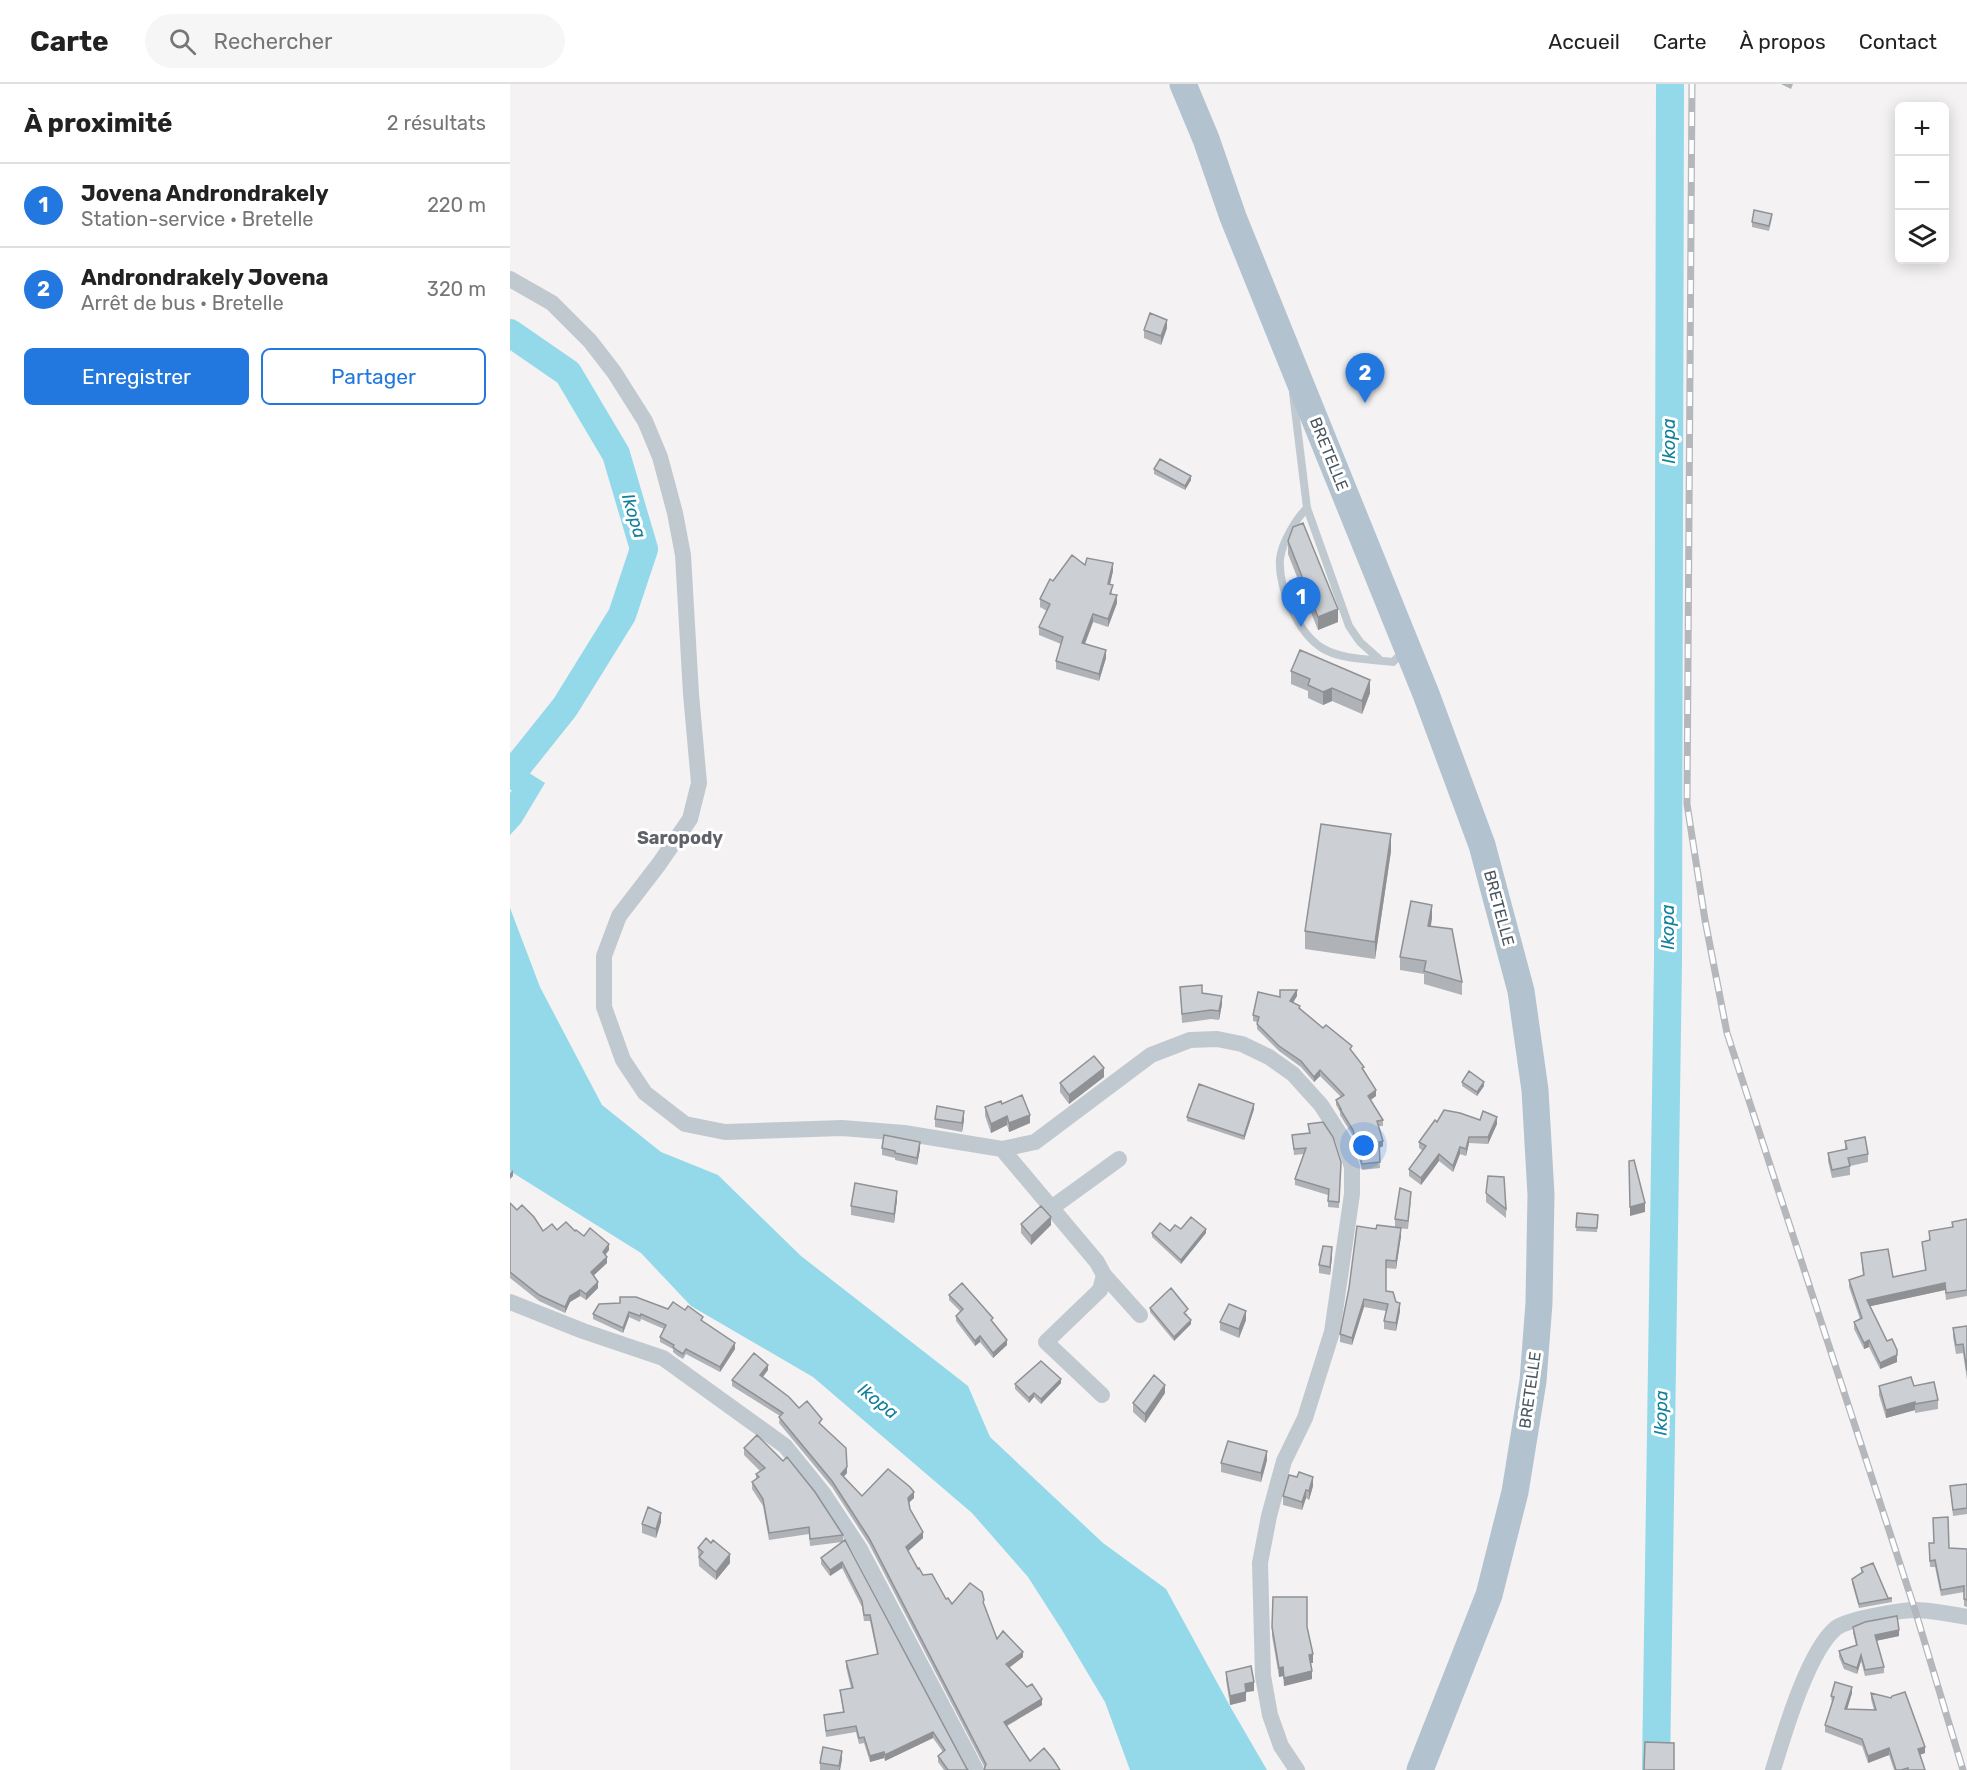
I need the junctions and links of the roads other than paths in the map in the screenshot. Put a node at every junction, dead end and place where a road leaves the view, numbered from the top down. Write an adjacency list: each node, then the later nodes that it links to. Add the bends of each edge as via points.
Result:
1 (1183, 84): 3 (main road, BRETELLE)
2 (510, 279): 7 (street, via 552,303 590,341 645,421 660,457 683,555 699,783 690,819 619,916 604,956 604,1007 623,1060 645,1093 685,1124 725,1132 842,1128 904,1133)
3 (1287, 351): 4 (lane); 5 (main road, BRETELLE)
4 (1308, 508): 6 (lane, via 1349,626); 6 (lane, via 1297,518 1280,560 1284,588 1300,626 1306,635 1334,654)
5 (1407, 648): 6 (lane, via 1393,662); 17 (main road, BRETELLE, via 1482,845 1521,991 1535,1090 1541,1234 1537,1347 1515,1492 1485,1606)
6 (1381, 660)
7 (1002, 1149): 9 (street); 16 (street, via 1035,1142 1151,1054 1190,1040 1217,1039 1242,1044 1293,1074 1321,1105 1343,1139 1352,1167 1352,1194 1332,1332 1305,1418 1284,1461 1260,1563 1263,1676 1281,1746)
8 (1119, 1159): 9 (street)
9 (1050, 1209): 10 (street)
10 (1104, 1275): 12 (street); 13 (street, via 1100,1290 1046,1342)
11 (510, 1302): 15 (street, via 663,1358 785,1446 823,1493 860,1549)
12 (1140, 1315)
13 (1102, 1395)
14 (1967, 1617): 18 (street, via 1915,1610 1838,1626 1813,1661)
15 (976, 1770)
16 (1297, 1770)
17 (1420, 1770)
18 (1773, 1770)

